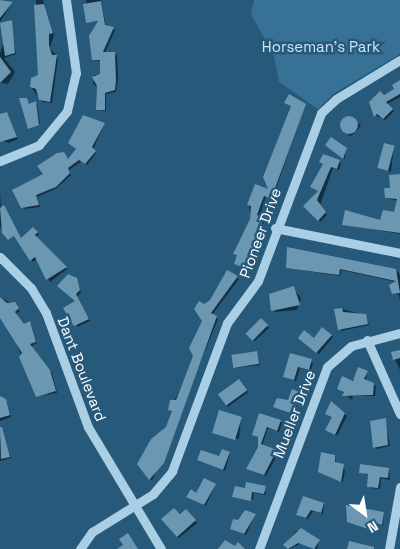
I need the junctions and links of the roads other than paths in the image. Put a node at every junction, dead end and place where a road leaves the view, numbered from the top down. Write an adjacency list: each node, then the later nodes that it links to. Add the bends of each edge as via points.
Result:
1 (66, 0): 3 (street, via 76,73 67,111 39,145)
2 (400, 60): 4 (street, Pioneer Drive, via 336,99 322,114)
3 (0, 161)
4 (275, 228): 5 (street); 11 (street, Pioneer Drive, via 254,289 227,323 172,471 161,487)
5 (400, 253)
6 (0, 257): 11 (street, Dant Boulevard, via 31,288 46,313 85,419)
7 (400, 333): 8 (street, Mueller Drive)
8 (366, 340): 9 (street); 14 (street, Mueller Drive, via 342,352 323,375)
9 (400, 414)
10 (400, 487): 15 (street)
11 (135, 506): 12 (street, Pioneer Drive, via 92,532); 13 (street, Dant Boulevard)
12 (80, 549)
13 (161, 549)
14 (259, 549)
15 (389, 549)

